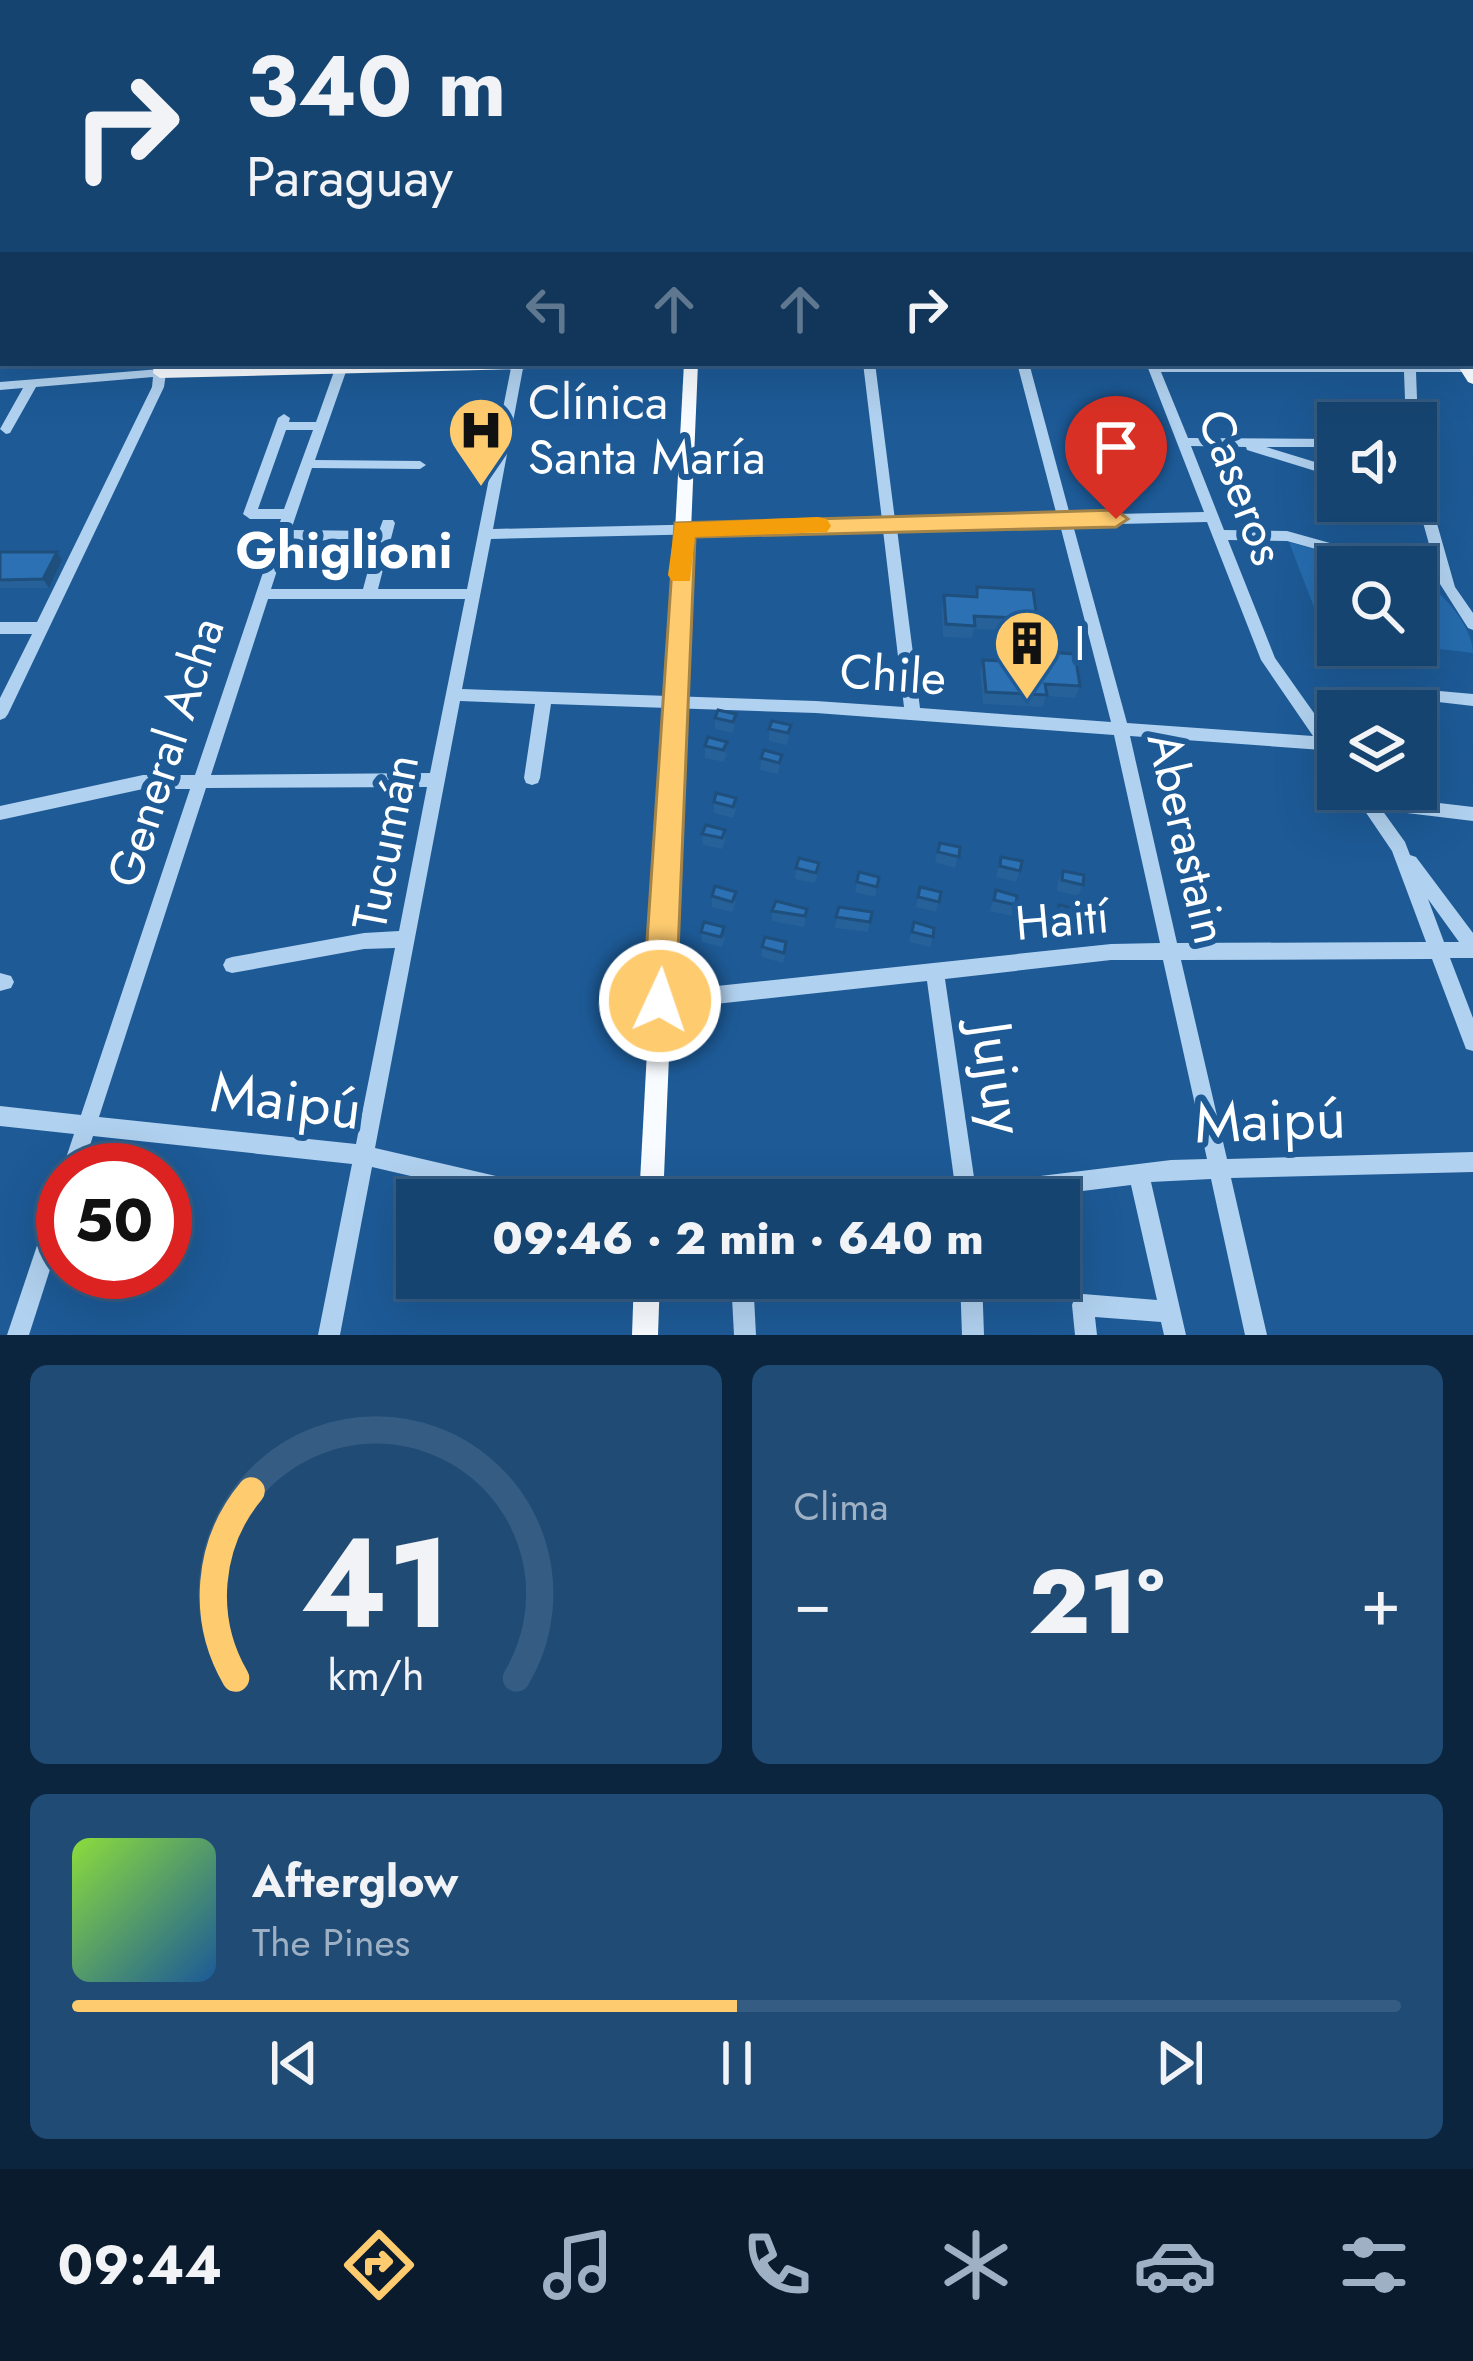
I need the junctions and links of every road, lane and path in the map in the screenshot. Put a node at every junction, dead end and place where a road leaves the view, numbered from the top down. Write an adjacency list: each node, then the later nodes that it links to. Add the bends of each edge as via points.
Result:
1 (342, 366): 10 (main road); 16 (street, General Acha)
2 (517, 366): 30 (street, Tucumán)
3 (691, 366): 29 (main road)
4 (869, 366): 28 (street)
5 (1024, 366): 26 (street, Aberastain)
6 (1153, 366): 18 (street, Caseros)
7 (1240, 366): 8 (street)
8 (1300, 366): 9 (street)
9 (1358, 366): 11 (street)
10 (160, 368): 13 (street); 41 (street, via 158,387)
11 (1410, 368): 12 (street); 15 (street)
12 (1469, 370)
13 (32, 383): 14 (street); 17 (street)
14 (0, 386)
15 (1409, 402)
16 (318, 426): 21 (street, General Acha); 24 (street, via 283,422 250,514)
17 (7, 430)
18 (1182, 442): 19 (street); 25 (street, Caseros)
19 (1244, 443): 20 (street); 23 (street)
20 (1317, 443)
21 (306, 464): 22 (street); 24 (street, General Acha)
22 (420, 465)
23 (1317, 467)
24 (289, 514): 31 (street, General Acha)
25 (1211, 517): 26 (street); 32 (street, Caseros)
26 (1068, 520): 28 (street); 49 (street, Aberastain)
27 (1429, 522): 35 (street)
28 (891, 524): 29 (street); 48 (street)
29 (683, 529): 30 (street); 46 (main road)
30 (484, 534): 38 (street, Tucumán)
31 (282, 535): 36 (street, General Acha); 37 (street, via 386,529)
32 (1219, 535): 33 (street, via 1287,536); 50 (street, Caseros, via 1268,660)
33 (1323, 546)
34 (1437, 578): 35 (street)
35 (1446, 581): 39 (street)
36 (262, 594): 37 (street); 53 (street, General Acha)
37 (369, 594): 38 (street)
38 (473, 594): 42 (street, Tucumán)
39 (1473, 624)
40 (0, 628): 41 (street)
41 (41, 628): 47 (street)
42 (453, 695): 44 (street, Chile); 54 (street, Tucumán)
43 (1437, 697): 45 (street)
44 (544, 698): 46 (street, Chile); 52 (street)
45 (1473, 700)
46 (674, 702): 48 (street, Chile); 66 (main road)
47 (0, 714)
48 (914, 715): 49 (street, Chile)
49 (1121, 730): 51 (street, Chile); 62 (street, Aberastain)
50 (1317, 730)
51 (1317, 743)
52 (532, 778)
53 (200, 779): 54 (street); 57 (street, via 143,782); 69 (street, General Acha)
54 (437, 780): 60 (street, Tucumán)
55 (1437, 808): 58 (street)
56 (1372, 810): 59 (street)
57 (0, 813)
58 (1473, 814)
59 (1399, 848): 61 (street); 63 (street)
60 (406, 939): 64 (street); 71 (street, Tucumán)
61 (1473, 948): 63 (street, Haití)
62 (1170, 949): 63 (street, Haití); 65 (street, Haití); 73 (street, Aberastain)
63 (1438, 950): 67 (street)
64 (232, 965)
65 (935, 970): 66 (street, Haití); 77 (street, Jujuy)
66 (660, 1001): 76 (main road)
67 (1473, 1042)
68 (0, 1116): 69 (street, Maipú)
69 (86, 1126): 70 (street, General Acha); 71 (street, Maipú)
70 (81, 1143)
71 (364, 1155): 75 (street, Maipú); 85 (street, Tucumán)
72 (1473, 1162): 73 (street, Maipú)
73 (1219, 1169): 74 (street, Maipú); 90 (street, Aberastain)
74 (1139, 1174): 78 (street, Maipú); 83 (street)
75 (467, 1179)
76 (651, 1179)
77 (964, 1179)
78 (1080, 1182)
79 (36, 1280): 84 (street)
80 (646, 1299): 86 (main road)
81 (743, 1299): 87 (street)
82 (972, 1299): 88 (street)
83 (1172, 1323): 89 (street, via 1083,1305)
84 (18, 1335)
85 (329, 1335)
86 (645, 1335)
87 (745, 1335)
88 (973, 1335)
89 (1086, 1335)
90 (1256, 1335)

